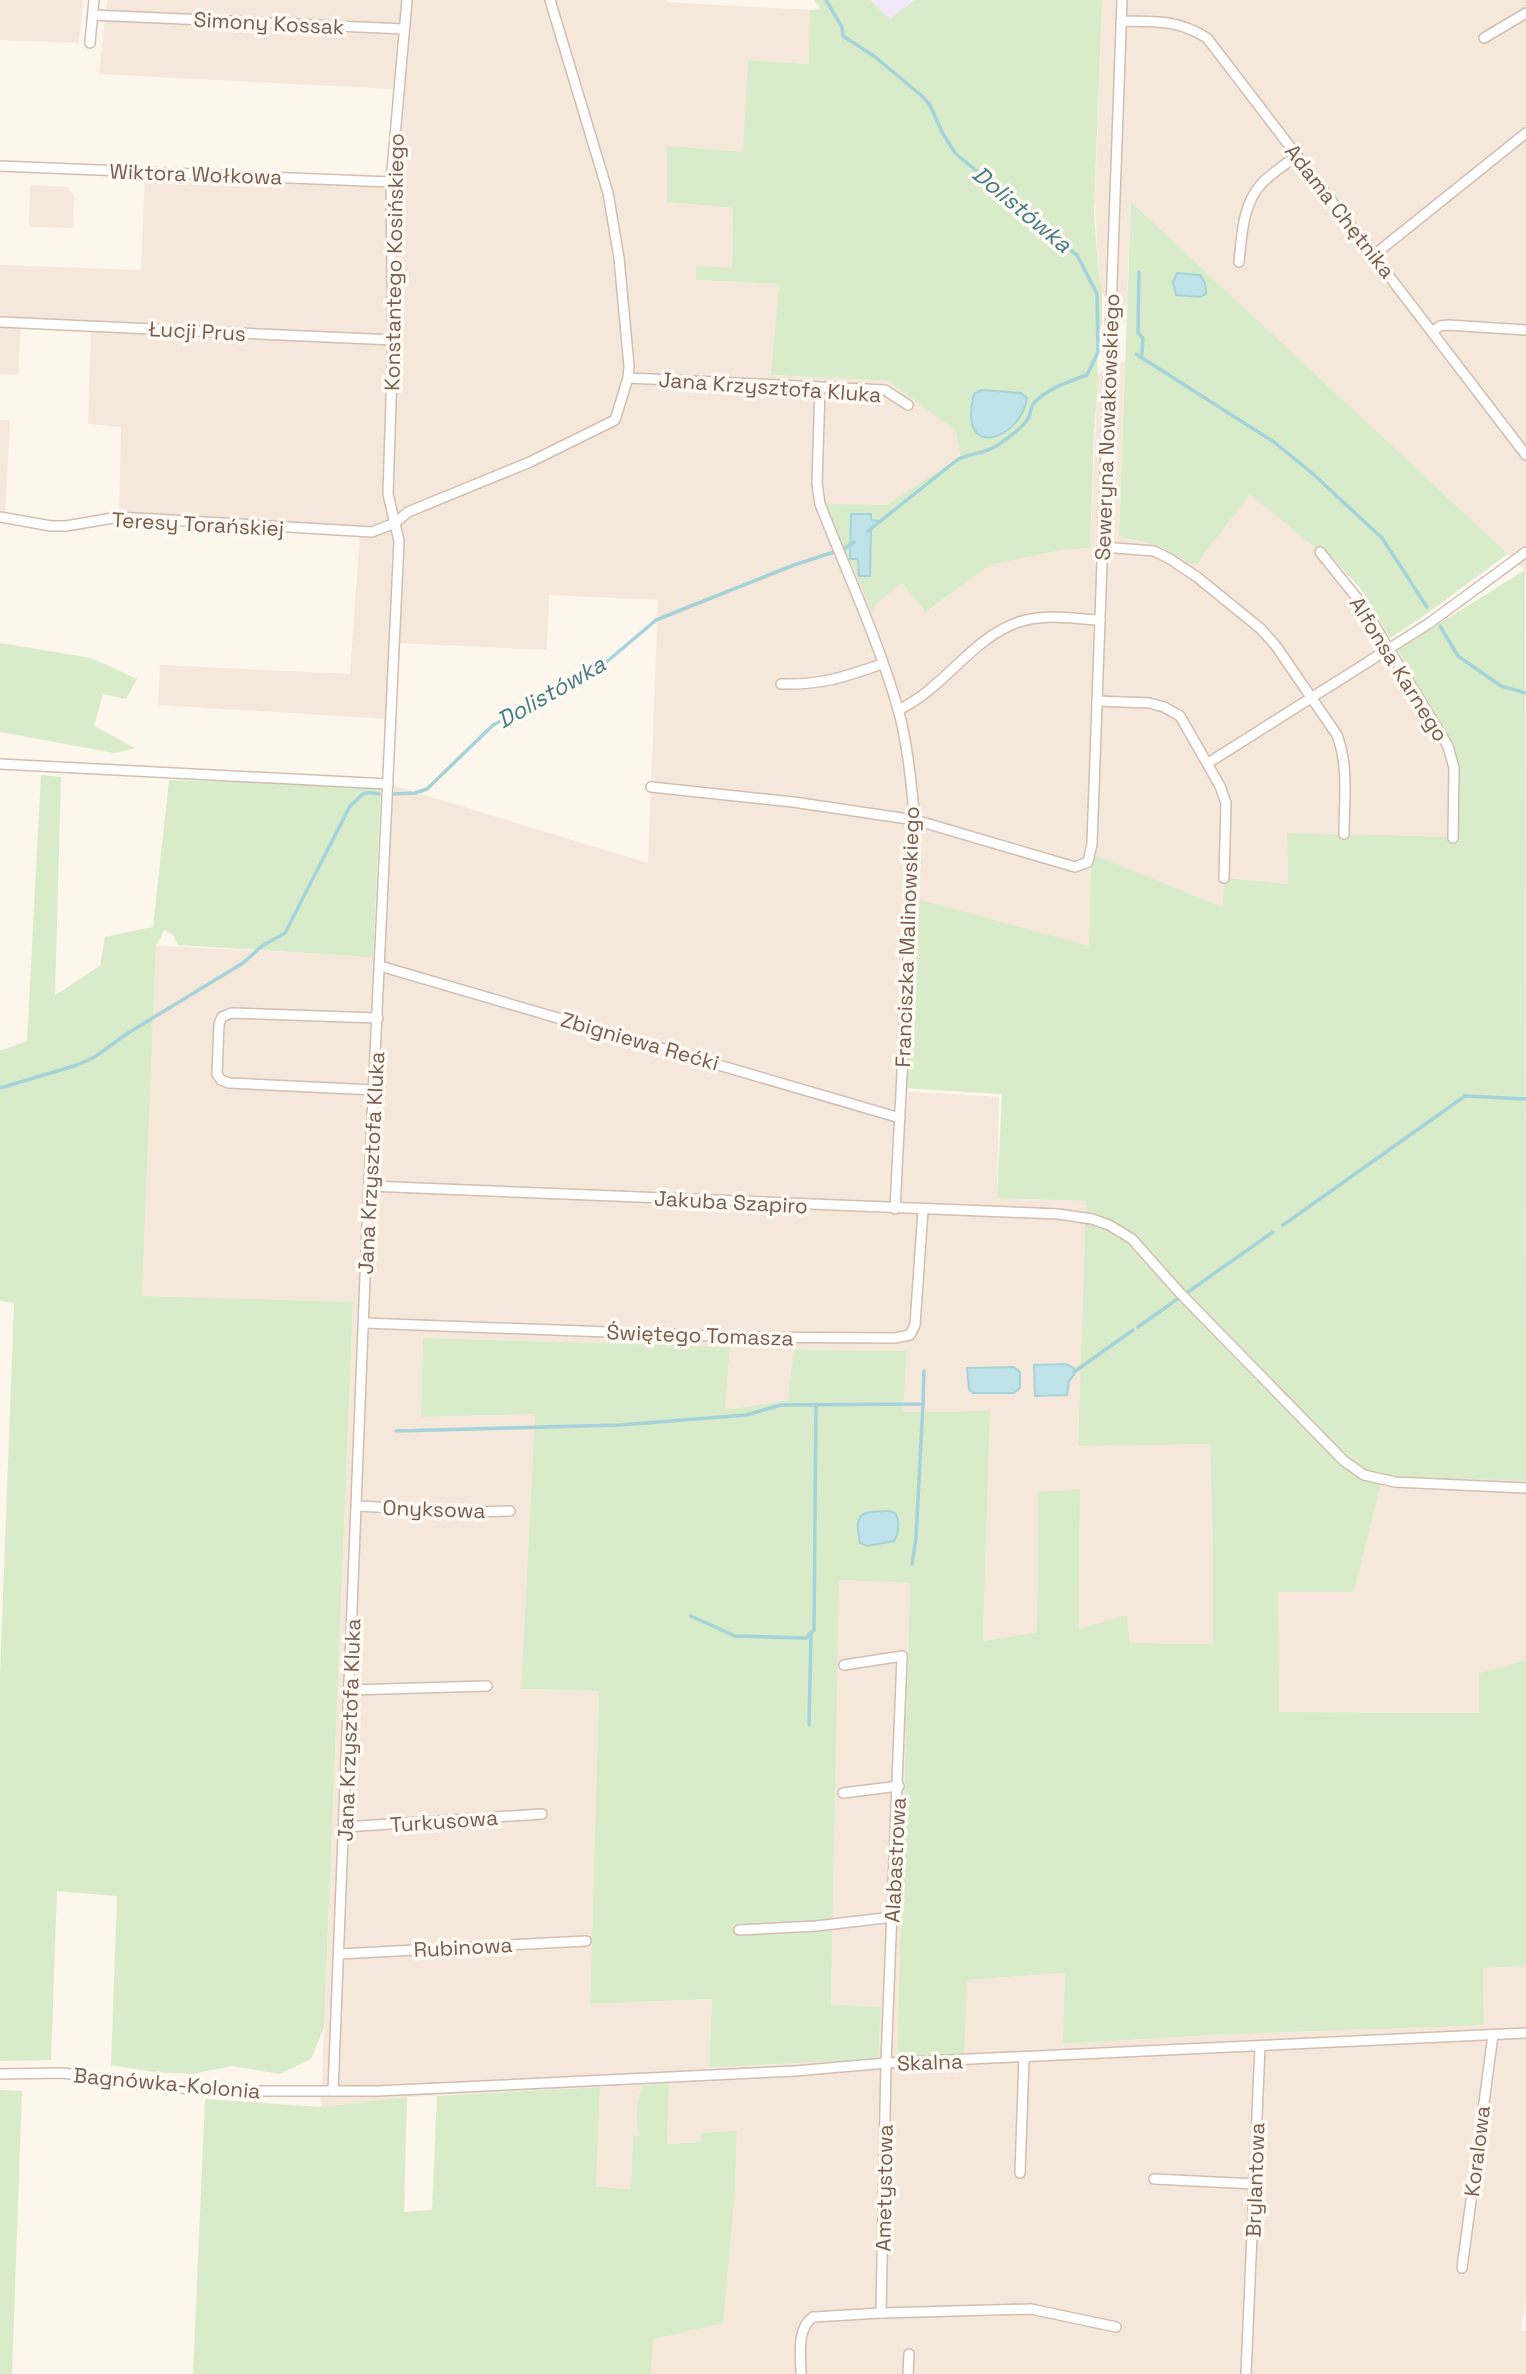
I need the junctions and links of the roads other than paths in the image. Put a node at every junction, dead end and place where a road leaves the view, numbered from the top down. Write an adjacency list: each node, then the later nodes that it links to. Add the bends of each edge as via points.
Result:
1 (94, 0): 6 (street)
2 (407, 0): 8 (street, Konstantego Kosińskiego)
3 (550, 0): 21 (street, Jana Krzysztofa Kluka, via 608,193 622,277)
4 (1122, 0): 7 (street, Seweryna Nowakowskiego)
5 (1526, 13): 9 (street)
6 (93, 15): 8 (street, Simony Kossak); 10 (street)
7 (1121, 21): 12 (street, Adama Chętnika, via 1172,23 1208,38); 27 (street, Seweryna Nowakowskiego)
8 (404, 29): 14 (street, Konstantego Kosińskiego)
9 (1484, 38)
10 (90, 43)
11 (1526, 133): 15 (street)
12 (1297, 155): 15 (street, Adama Chętnika); 16 (street, via 1252,197 1244,221)
13 (0, 166): 14 (street, Wiktora Wołkowa)
14 (391, 182): 20 (street, Konstantego Kosińskiego)
15 (1374, 255): 19 (street, Adama Chętnika)
16 (1240, 262)
17 (0, 322): 20 (street, Łucji Prus)
18 (1526, 330): 19 (street, via 1448,325)
19 (1432, 332): 24 (street, Adama Chętnika)
20 (393, 340): 26 (street, Konstantego Kosińskiego, via 388,494)
21 (628, 378): 22 (street, Jana Krzysztofa Kluka); 26 (street, Jana Krzysztofa Kluka, via 618,416 610,424 408,512)
22 (820, 388): 23 (street, Jana Krzysztofa Kluka, via 885,390); 32 (street, Franciszka Malinowskiego, via 820,504)
23 (908, 405)
24 (1526, 455)
25 (0, 517): 26 (street, Teresy Torańskiej, via 51,526 119,517 372,532)
26 (395, 523): 39 (street, Jana Krzysztofa Kluka, via 399,541)
27 (1103, 547): 30 (street, Seweryna Nowakowskiego); 34 (street, via 1154,551 1197,578 1261,629)
28 (1320, 552): 31 (street, Alfonsa Karnego)
29 (1526, 552): 31 (street)
30 (1100, 620): 35 (street, Seweryna Nowakowskiego); 36 (street, via 1039,617 1018,622 988,638 914,703)
31 (1388, 648): 34 (street); 43 (street, Alfonsa Karnego, via 1448,746 1454,768)
32 (883, 664): 33 (street, via 811,685); 36 (street, Franciszka Malinowskiego)
33 (781, 684)
34 (1311, 698): 37 (street); 42 (street, via 1342,750)
35 (1097, 701): 37 (street, via 1164,707 1180,716); 41 (street, Seweryna Nowakowskiego, via 1088,862 1075,867)
36 (898, 710): 41 (street, Franciszka Malinowskiego)
37 (1208, 763): 44 (street, via 1226,803)
38 (0, 764): 39 (street)
39 (388, 784): 45 (street, Jana Krzysztofa Kluka)
40 (651, 787): 41 (street)
41 (915, 820): 48 (street, Franciszka Malinowskiego)
42 (1344, 834)
43 (1453, 838)
44 (1224, 878)
45 (380, 966): 46 (street, Jana Krzysztofa Kluka); 48 (street, Zbigniewa Rećki)
46 (377, 1018): 47 (street, Jana Krzysztofa Kluka); 47 (street, via 231,1013 219,1024 217,1074 221,1080)
47 (374, 1090): 49 (street, Jana Krzysztofa Kluka)
48 (900, 1118): 50 (street, Franciszka Malinowskiego)
49 (369, 1186): 50 (street, Jakuba Szapiro); 52 (street, Jana Krzysztofa Kluka)
50 (895, 1209): 51 (street, Jakuba Szapiro)
51 (923, 1210): 52 (street, Świętego Tomasza, via 915,1325 910,1335 902,1337 741,1337); 53 (street, Jakuba Szapiro, via 1058,1214 1109,1225 1132,1239 1335,1452 1364,1475 1395,1482)
52 (363, 1323): 54 (street, Jana Krzysztofa Kluka)
53 (1526, 1488)
54 (358, 1506): 55 (street, Onyksowa); 58 (street, Jana Krzysztofa Kluka)
55 (510, 1511)
56 (844, 1664): 59 (street, Alabastrowa, via 902,1656)
57 (487, 1686): 58 (street)
58 (350, 1690): 62 (street, Jana Krzysztofa Kluka)
59 (899, 1786): 60 (street); 63 (street, Alabastrowa)
60 (843, 1793)
61 (542, 1814): 62 (street, Turkusowa)
62 (345, 1827): 66 (street, Jana Krzysztofa Kluka)
63 (893, 1917): 64 (street); 71 (street, Alabastrowa)
64 (739, 1930)
65 (586, 1941): 66 (street, Rubinowa)
66 (339, 1954): 73 (street, Jana Krzysztofa Kluka)
67 (1526, 2034): 68 (street, Skalna)
68 (1493, 2035): 69 (street, Skalna); 77 (street, Koralowa)
69 (1260, 2047): 70 (street, Skalna); 76 (street, Brylantowa)
70 (1024, 2058): 71 (street, Skalna); 74 (street)
71 (886, 2063): 73 (street, Skalna); 78 (street, Ametystowa)
72 (0, 2074): 73 (street, Bagnówka-Kolonia, via 63,2073 225,2091)
73 (333, 2091)
74 (1020, 2174)
75 (1154, 2179): 76 (street)
76 (1255, 2184): 83 (street, Brylantowa)
77 (1462, 2268)
78 (881, 2313): 79 (street, via 1031,2309); 81 (street, via 806,2322)
79 (1116, 2327)
80 (909, 2354): 82 (street)
81 (801, 2374)
82 (908, 2374)
83 (1246, 2374)

